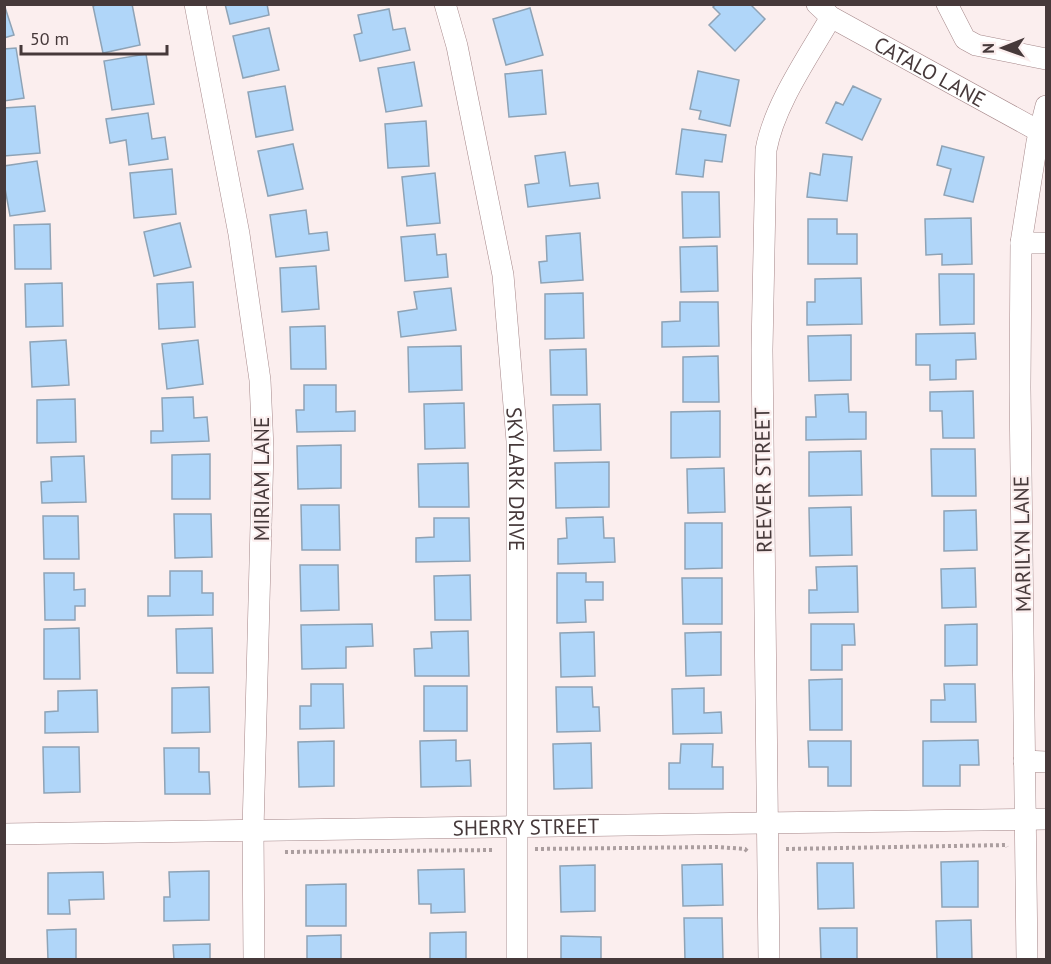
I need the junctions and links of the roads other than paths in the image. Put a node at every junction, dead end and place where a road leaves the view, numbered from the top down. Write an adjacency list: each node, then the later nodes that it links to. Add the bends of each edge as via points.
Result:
1 (195, 4): 16 (street, MIRIAM LANE, via 239,234 260,380 263,448)
2 (445, 4): 15 (street, SKYLARK DRIVE, via 457,46 504,287 517,441)
3 (946, 4): 5 (street, via 965,39 976,45)
4 (824, 11): 7 (street, CATALO LANE); 14 (street, REEVER STREET, via 769,130 766,150 762,350)
5 (1047, 59)
6 (1047, 106): 7 (street, MARILYN LANE)
7 (1043, 133): 8 (street, MARILYN LANE)
8 (1021, 243): 9 (street); 10 (street, MARILYN LANE)
9 (1047, 243)
10 (1024, 760): 11 (street); 12 (street, MARILYN LANE)
11 (1047, 762)
12 (1025, 819): 13 (street, SHERRY STREET); 14 (street, SHERRY STREET); 21 (street, MARILYN LANE)
13 (1047, 819)
14 (766, 823): 15 (street, SHERRY STREET); 20 (street, REEVER STREET)
15 (516, 828): 16 (street, SHERRY STREET); 19 (street, SKYLARK DRIVE)
16 (253, 830): 17 (street, SHERRY STREET); 18 (street, MIRIAM LANE)
17 (4, 834)
18 (254, 960)
19 (517, 960)
20 (769, 960)
21 (1027, 960)

